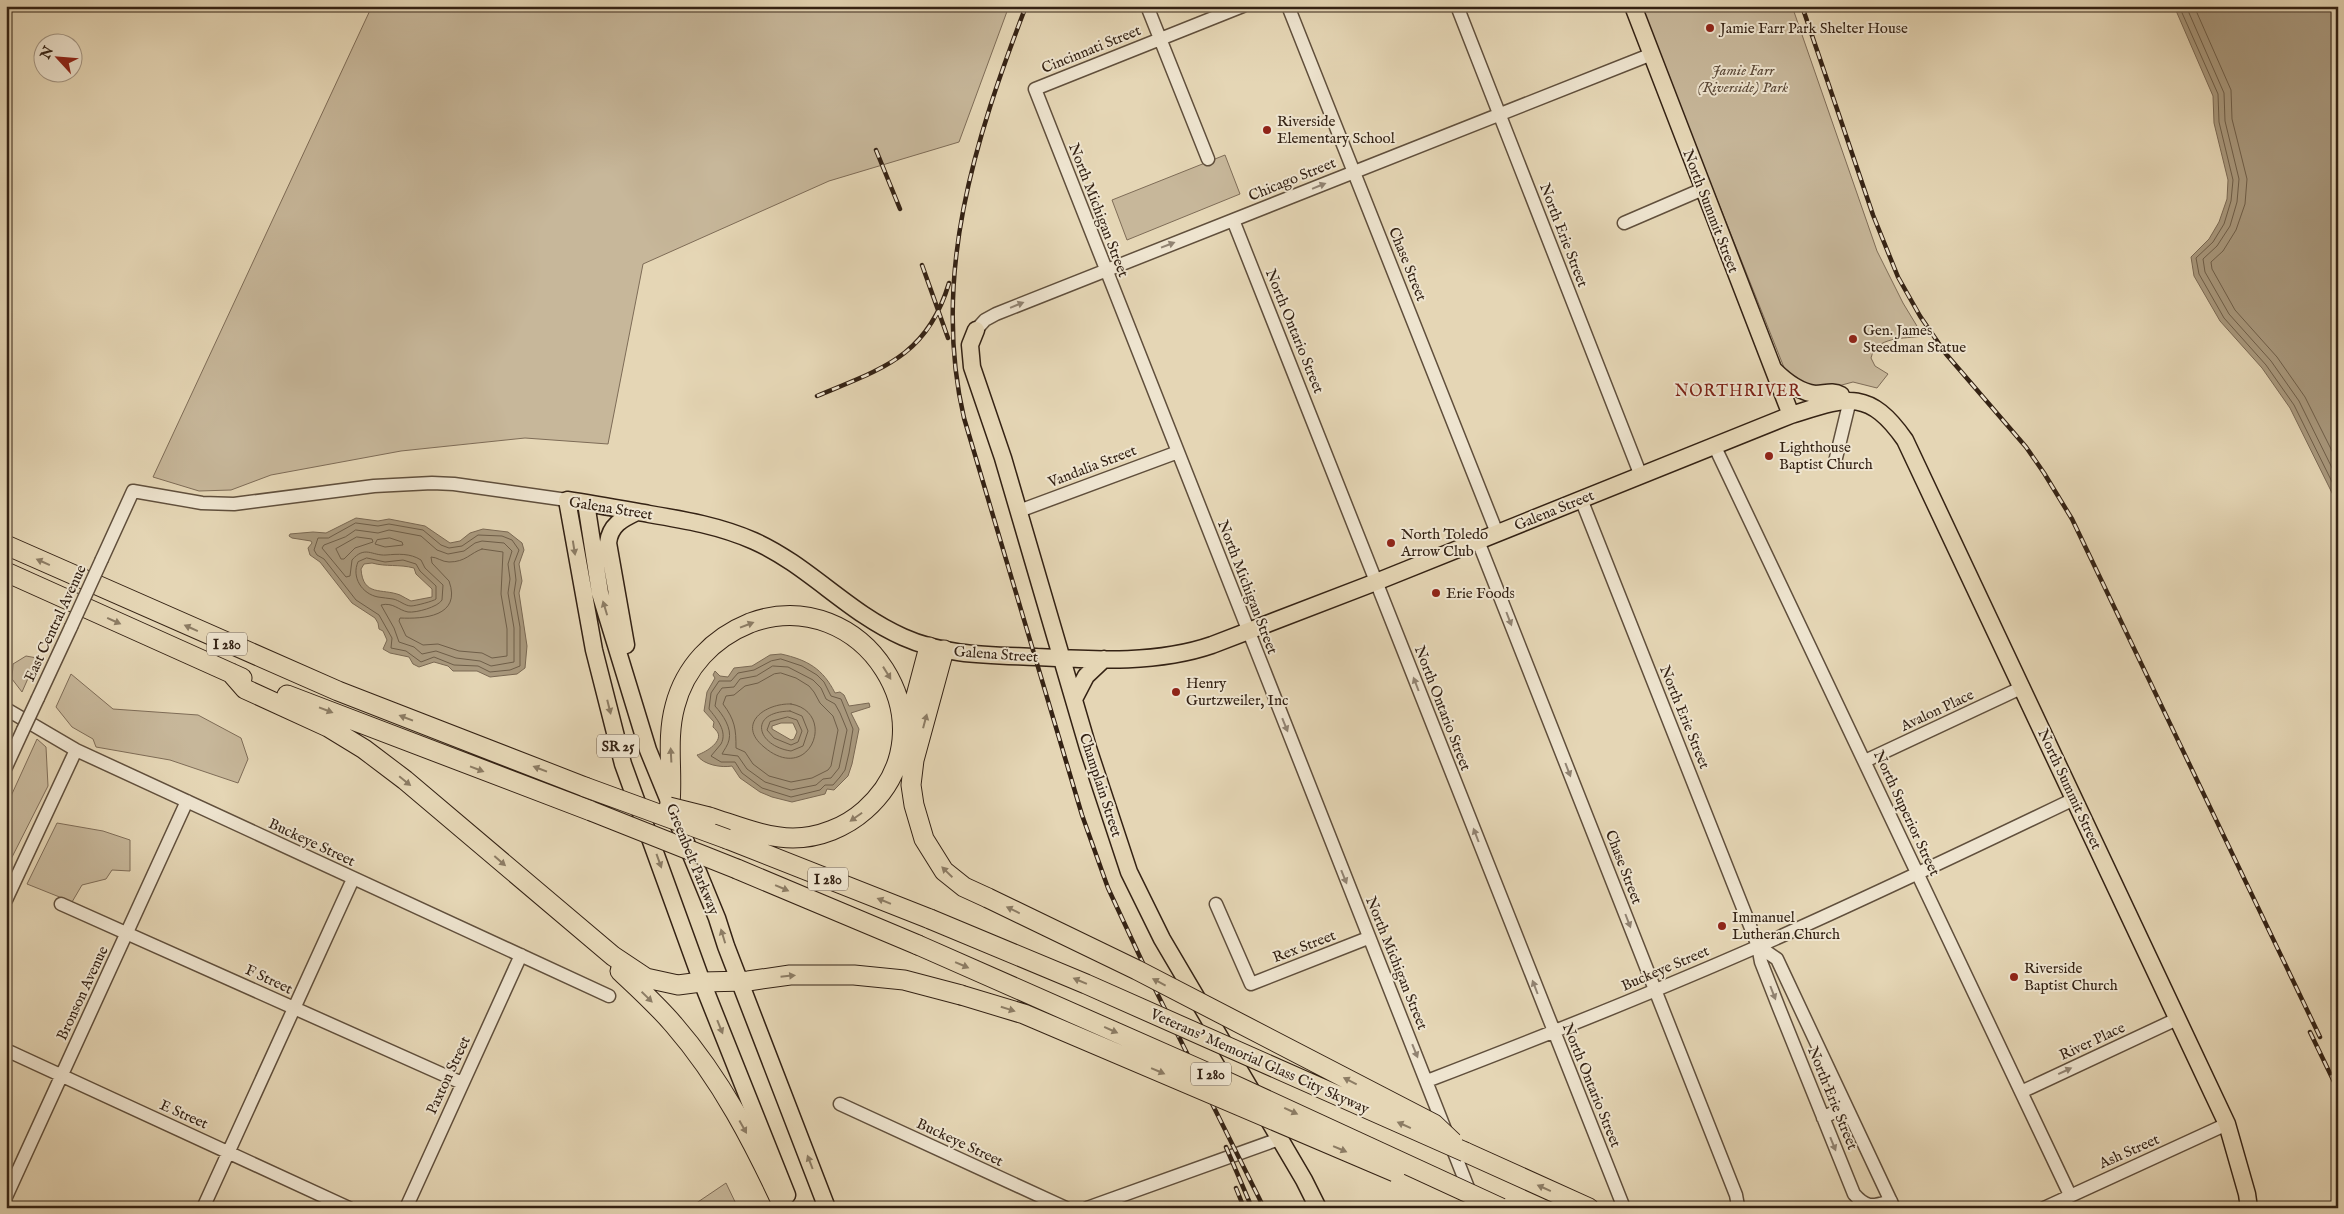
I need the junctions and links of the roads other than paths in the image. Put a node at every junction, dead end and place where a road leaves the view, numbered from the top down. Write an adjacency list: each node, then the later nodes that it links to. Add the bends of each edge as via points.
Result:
1 (1147, 6): 6 (street)
2 (1243, 6): 6 (street, Cincinnati Street)
3 (1288, 6): 11 (street, Chase Street)
4 (1456, 6): 9 (street, North Erie Street)
5 (1633, 6): 7 (main road, North Summit Street)
6 (1160, 39): 8 (street, Cincinnati Street); 10 (street)
7 (1652, 54): 9 (street, Chicago Street); 12 (main road, North Summit Street)
8 (1035, 89): 15 (street, North Michigan Street)
9 (1499, 116): 11 (street, Chicago Street); 23 (street, North Erie Street)
10 (1208, 159)
11 (1354, 172): 13 (street, Chicago Street, one-way to 11); 30 (street, Chase Street)
12 (1703, 188): 14 (street); 17 (main road, North Summit Street)
13 (1233, 220): 15 (street, Chicago Street, one-way to 13); 34 (street, North Ontario Street)
14 (1624, 223)
15 (1105, 269): 16 (street, Chicago Street, one-way to 15, via 996,314); 21 (street, North Michigan Street)
16 (976, 330): 28 (main road, Champlain Street, via 970,345 972,367)
17 (1771, 366): 18 (main road, North Summit Street, via 1797,388 1816,394 1835,392); 19 (main road, North Summit Street)
18 (1850, 400): 19 (main road, Galena Street, via 1834,401); 22 (street); 40 (main road, North Summit Street, via 1883,412 1905,440)
19 (1791, 414): 20 (main road, Galena Street)
20 (1714, 445): 23 (main road, Galena Street); 46 (street, North Superior Street)
21 (1178, 452): 28 (street, Vandalia Street); 35 (street, North Michigan Street)
22 (1835, 462)
23 (1640, 476): 25 (main road, Galena Street)
24 (133, 491): 26 (street, Galena Street, via 202,503 234,504 374,486 432,483); 47 (street, East Central Avenue, bridge)
25 (1581, 499): 30 (main road, Galena Street); 60 (street, North Erie Street)
26 (567, 500): 27 (main road, Galena Street); 63 (main road, Greenbelt Parkway / SR 25, one-way to 63, via 594,650 623,764)
27 (586, 503): 29 (main road, Galena Street); 45 (main road, Greenbelt Parkway / SR 25, one-way to 27, via 600,593)
28 (1019, 511): 37 (main road, Champlain Street)
29 (637, 512): 36 (main road, Galena Street, via 710,525 756,542 798,567 876,623); 45 (main road, via 615,524 609,533 608,543)
30 (1497, 533): 31 (main road, Galena Street)
31 (1478, 541): 34 (main road, Galena Street); 64 (street, Chase Street, one-way to 64)
32 (6, 545): 48 (highway, I 280, one-way to 32, via 338,692)
33 (6, 572): 39 (highway, I 280, one-way to 39)
34 (1376, 582): 35 (main road, Galena Street); 68 (street, North Ontario Street, one-way to 34)
35 (1248, 631): 38 (main road, Galena Street, via 1187,652); 59 (street, North Michigan Street, one-way to 59)
36 (937, 649): 37 (main road, Galena Street); 43 (highway); 80 (highway, one-way to 36, bridge, via 1434,1124 1137,970 964,887 944,871 924,839 911,785)
37 (1062, 659): 38 (main road, Galena Street); 41 (main road, Champlain Street)
38 (1104, 659): 41 (main road, via 1086,676)
39 (231, 673): 57 (highway, one-way to 57, via 245,689 328,727 364,749 405,780); 95 (highway, I 280, one-way to 95, bridge, via 591,811 918,945 1206,1072)
40 (2023, 687): 46 (street, Avalon Place); 49 (main road, North Summit Street)
41 (1074, 699): 78 (main road, Champlain Street, bridge, via 1129,872 1162,939)
42 (6, 708): 44 (street, Buckeye Street)
43 (903, 746): 48 (highway, one-way to 48, bridge, via 890,780 870,806 853,820 825,832 792,838); 51 (highway, one-way to 43, via 672,721 687,677 700,658 724,636 762,620 795,615 813,618 846,631 863,644 878,661 896,691 903,718)
44 (76, 750): 50 (street, Buckeye Street); 54 (street)
45 (648, 750): 51 (main road, Greenbelt Parkway / SR 25)
46 (1865, 761): 52 (street, North Superior Street)
47 (6, 767)
48 (585, 787): 80 (highway, Veterans' Memorial Glass City Skyway / I 280, one-way to 48, bridge, via 1086,984 727,839)
49 (2074, 799): 52 (street, Buckeye Street); 67 (main road, North Summit Street)
50 (187, 801): 53 (street, Buckeye Street); 58 (street, Bronson Avenue)
51 (670, 804): 62 (main road, Greenbelt Parkway / SR 25, one-way to 51, via 718,918)
52 (1917, 874): 60 (street, Buckeye Street); 73 (street, North Superior Street)
53 (353, 879): 61 (street, Buckeye Street); 66 (street)
54 (6, 900)
55 (61, 904): 58 (street, F Street)
56 (1216, 904): 59 (street, Rex Street, via 1251,984)
57 (561, 914): 63 (highway, via 646,978 678,985); 88 (highway, one-way to 88, via 656,1005 698,1054 731,1106)
58 (127, 932): 66 (street, F Street); 70 (street, Bronson Avenue)
59 (1368, 938): 71 (street, North Michigan Street, one-way to 71)
60 (1758, 946): 64 (street, Buckeye Street); 75 (street, North Erie Street, via 1777,959); 76 (street, North Erie Street, one-way to 76, via 1761,962)
61 (521, 955): 65 (street, Buckeye Street); 72 (street, Paxton Street)
62 (740, 981): 63 (highway); 90 (main road, Greenbelt Parkway / SR 25, one-way to 62); 94 (highway, one-way to 94, bridge, via 854,974 904,980 1024,1014)
63 (702, 982): 89 (main road, Greenbelt Parkway / SR 25, one-way to 89)
64 (1655, 991): 68 (street, Buckeye Street); 84 (street, Chase Street)
65 (608, 996)
66 (294, 1008): 72 (street, F Street); 79 (street)
67 (2177, 1019): 73 (street, River Place, one-way to 67); 77 (main road, North Summit Street)
68 (1553, 1032): 71 (street, Buckeye Street); 97 (street, North Ontario Street)
69 (6, 1050): 70 (street, E Street)
70 (61, 1077): 79 (street, E Street); 82 (street, Bronson Avenue)
71 (1427, 1081): 94 (street, North Michigan Street)
72 (462, 1083): 87 (street, Paxton Street)
73 (2021, 1092): 81 (street, North Superior Street)
74 (840, 1104): 91 (street, Buckeye Street)
75 (1845, 1106): 76 (street); 83 (street, North Erie Street)
76 (1823, 1118): 83 (street, North Erie Street, one-way to 83, via 1854,1194 1862,1203 1872,1206)
77 (2227, 1124): 81 (street, Ash Street); 99 (main road, North Summit Street, via 2248,1194)
78 (1276, 1133): 92 (street); 93 (main road, Champlain Street)
79 (229, 1152): 85 (street); 86 (street, E Street)
80 (1465, 1152): 96 (highway, Veterans' Memorial Glass City Skyway / I 280, one-way to 80)
81 (2070, 1195): 98 (street, Ash Street)
82 (6, 1197)
83 (1892, 1205)
84 (1738, 1206)
85 (203, 1208)
86 (348, 1208)
87 (406, 1208)
88 (784, 1208)
89 (793, 1208)
90 (827, 1208)
91 (1066, 1208)
92 (1087, 1208)
93 (1318, 1208)
94 (1478, 1208)
95 (1501, 1208)
96 (1589, 1208)
97 (1624, 1208)
98 (2044, 1208)
99 (2249, 1208)

